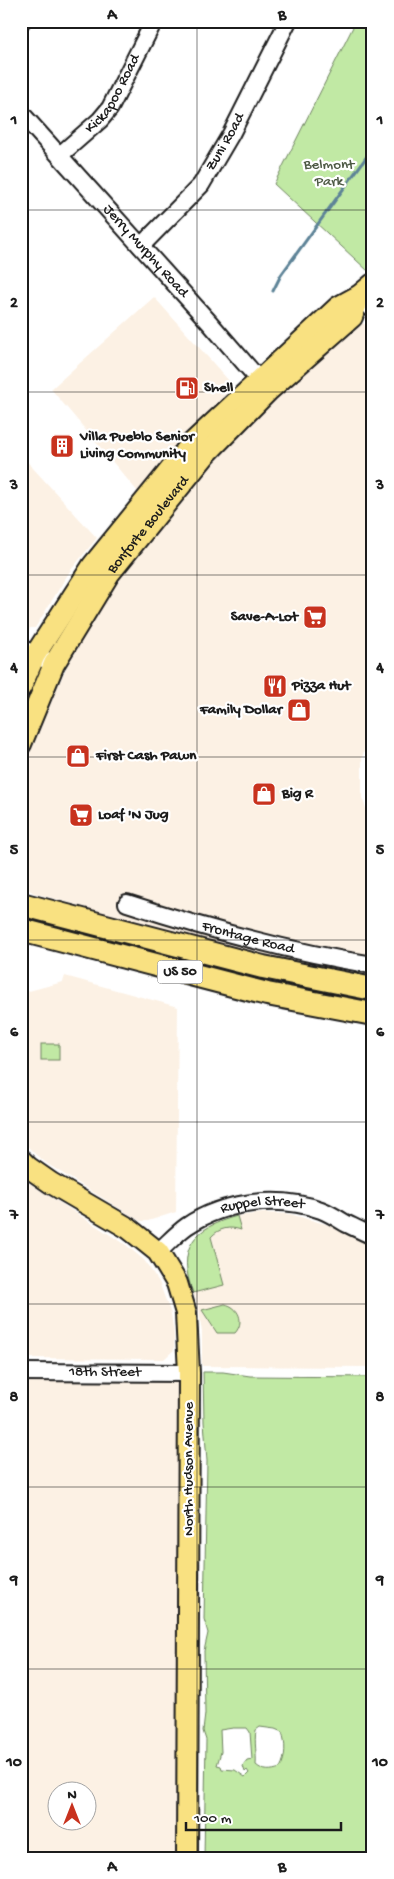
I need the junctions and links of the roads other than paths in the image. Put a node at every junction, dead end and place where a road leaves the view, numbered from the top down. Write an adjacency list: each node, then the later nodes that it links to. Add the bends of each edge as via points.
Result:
1 (154, 21): 4 (street, Kickapoo Road, via 110,108)
2 (288, 21): 5 (street, Zuni Road, via 207,177)
3 (21, 113): 4 (street, Jerry Murphy Road)
4 (60, 155): 5 (street, Jerry Murphy Road)
5 (141, 246): 7 (street, Jerry Murphy Road)
6 (369, 297): 7 (main road, Bonforte Boulevard, via 338,307)
7 (264, 386): 8 (main road, Bonforte Boulevard, via 192,443 111,541); 9 (main road, Bonforte Boulevard, via 109,574)
8 (28, 651): 9 (street); 10 (main road, Bonforte Boulevard)
9 (54, 664): 11 (main road, Bonforte Boulevard)
10 (21, 687)
11 (21, 744)
12 (23, 902): 18 (highway, US 50, via 263,967)
13 (127, 903): 17 (street, Frontage Road, via 260,941)
14 (21, 930): 15 (highway, US 50)
15 (46, 936): 16 (highway); 19 (highway, US 50, via 267,994)
16 (21, 942)
17 (373, 965)
18 (373, 989)
19 (373, 1014)
20 (21, 1160): 22 (main road, North Hudson Avenue, via 51,1184 128,1228)
21 (373, 1236): 22 (street, Ruppel Street, via 323,1210 286,1202 260,1202 238,1205 205,1216 186,1226)
22 (158, 1252): 24 (main road, North Hudson Avenue, via 177,1283 186,1313)
23 (21, 1372): 24 (street, 18th Street)
24 (189, 1373): 25 (main road, North Hudson Avenue)
25 (187, 1858)

